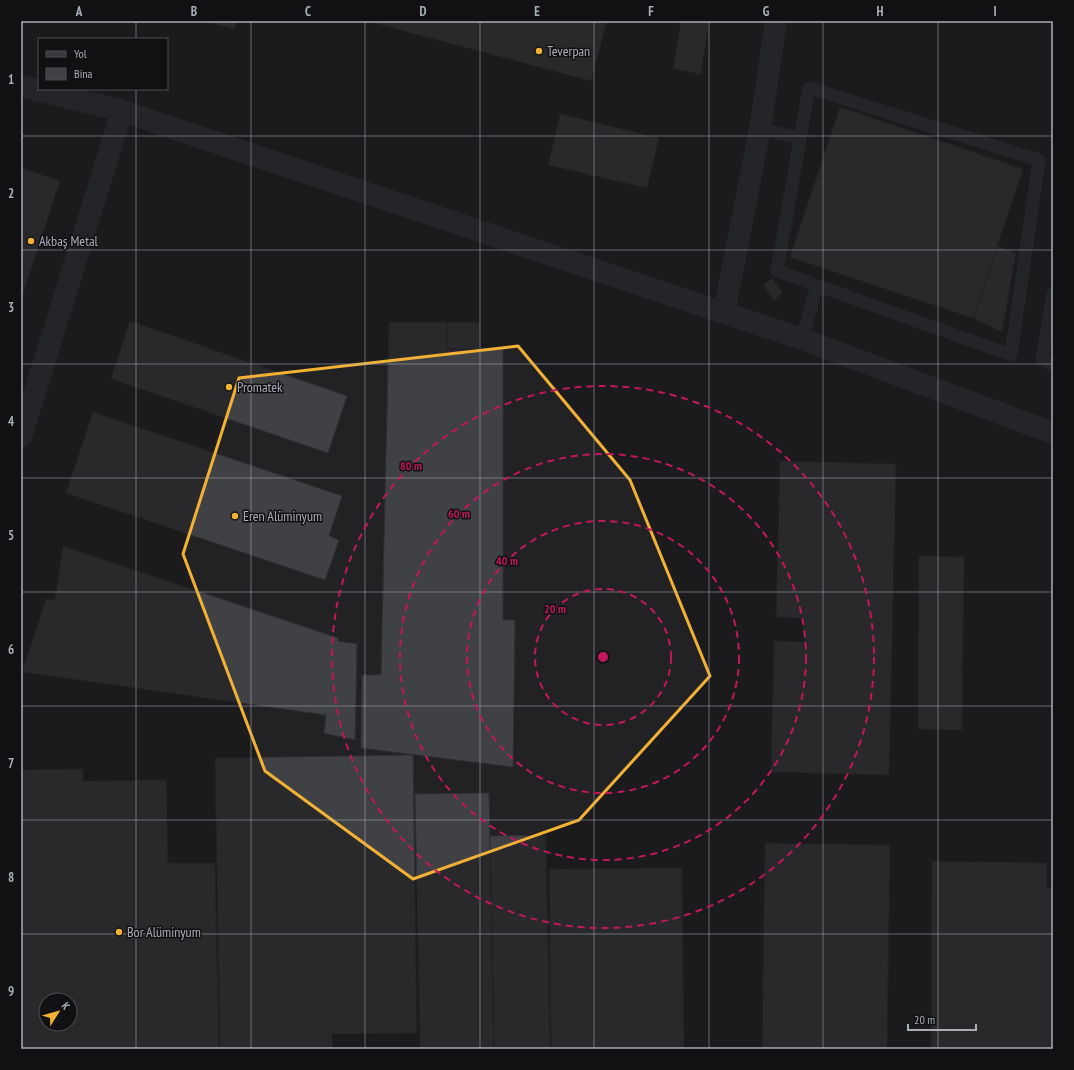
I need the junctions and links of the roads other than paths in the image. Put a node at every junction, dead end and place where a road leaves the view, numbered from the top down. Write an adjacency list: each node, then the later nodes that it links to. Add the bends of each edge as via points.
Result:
1 (776, 21): 4 (street)
2 (21, 86): 3 (street)
3 (122, 112): 8 (street); 12 (street)
4 (760, 129): 5 (lane); 8 (street)
5 (800, 138): 6 (lane, via 777,271); 6 (lane, via 809,88 1039,160 1011,355)
6 (817, 286): 9 (lane)
7 (1053, 293): 10 (lane, via 1042,360)
8 (724, 313): 9 (street)
9 (802, 339): 11 (street)
10 (1053, 364)
11 (1053, 433)
12 (21, 438)

